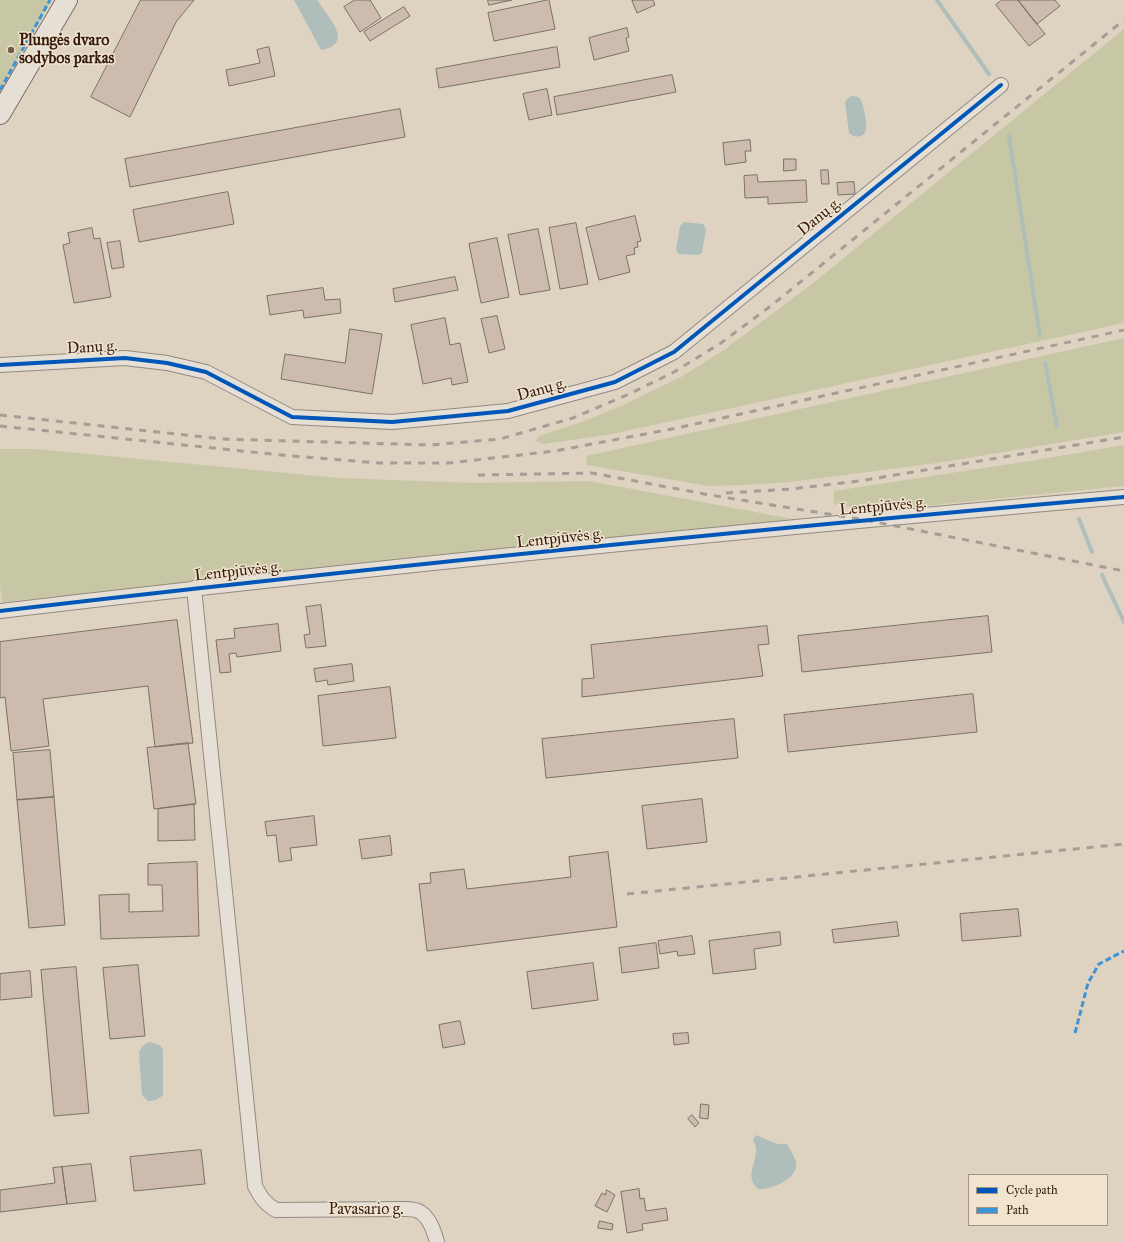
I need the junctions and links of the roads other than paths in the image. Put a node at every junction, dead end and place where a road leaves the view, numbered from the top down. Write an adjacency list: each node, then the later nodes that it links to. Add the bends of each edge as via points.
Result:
1 (66, 0): 3 (main road)
2 (1001, 85): 4 (street, Danų g., via 674,352 615,382 508,411 392,422 292,417 206,372 167,363 125,358)
3 (0, 114)
4 (0, 366)
5 (1124, 497): 6 (street, Lentpjūvės g., via 865,520)
6 (194, 588): 7 (street, Lentpjūvės g.); 8 (street, Pavasario g., via 255,1186 268,1206 276,1210 419,1211 433,1229)
7 (0, 611)
8 (437, 1242)

